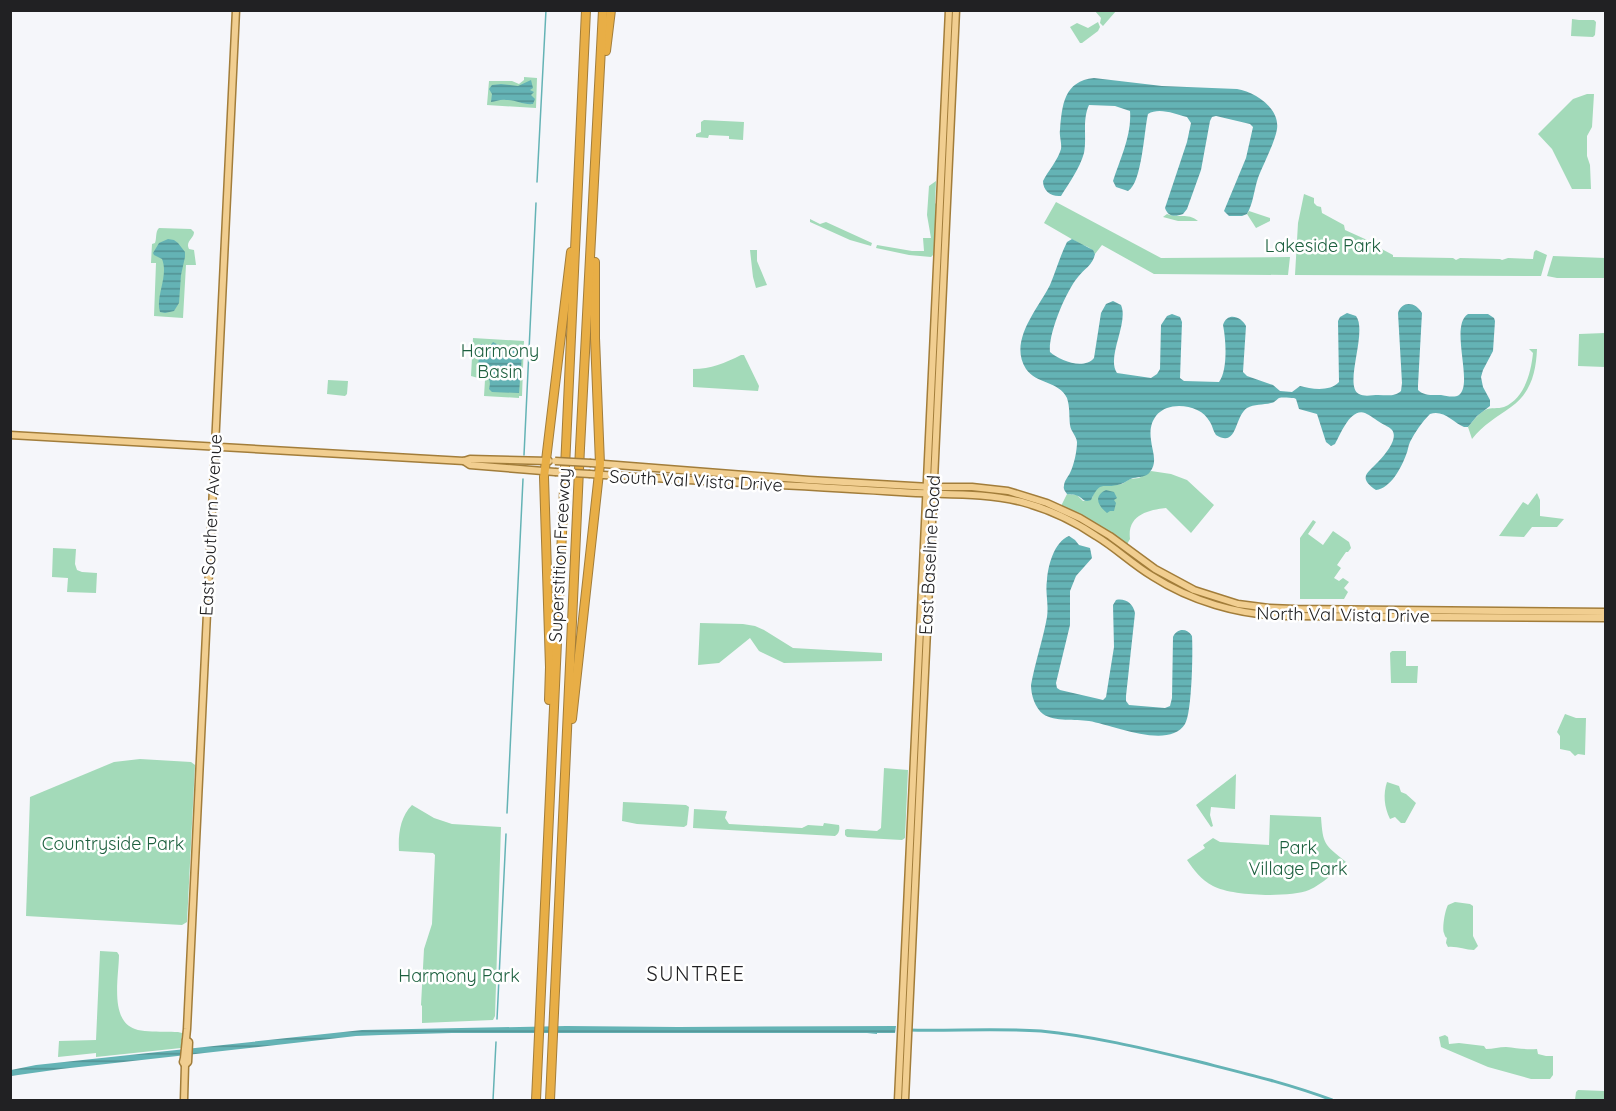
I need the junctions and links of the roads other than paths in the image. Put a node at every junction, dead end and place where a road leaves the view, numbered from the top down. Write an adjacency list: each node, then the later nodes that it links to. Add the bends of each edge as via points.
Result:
1 (236, 10): 14 (main road, East Southern Avenue)
2 (603, 10): 7 (highway)
3 (611, 10): 7 (highway)
4 (949, 10): 8 (main road, East Baseline Road)
5 (956, 10): 8 (main road, East Baseline Road)
6 (586, 11): 9 (highway, Superstition Freeway)
7 (599, 112): 10 (highway, Superstition Freeway)
8 (947, 131): 11 (main road, East Baseline Road); 13 (main road, East Baseline Road)
9 (578, 188): 16 (highway); 25 (highway, Superstition Freeway)
10 (591, 237): 17 (highway, via 595,254); 26 (highway, Superstition Freeway)
11 (930, 420): 13 (main road); 22 (main road, East Baseline Road)
12 (10, 435): 14 (main road, South Val Vista Drive)
13 (935, 437): 22 (main road, East Baseline Road)
14 (215, 446): 15 (main road, South Val Vista Drive); 31 (main road, East Southern Avenue)
15 (464, 461): 16 (main road, South Val Vista Drive); 18 (main road, South Val Vista Drive, via 470,465)
16 (546, 461): 17 (main road, South Val Vista Drive, bridge); 18 (highway)
17 (600, 464): 19 (highway); 20 (main road, South Val Vista Drive)
18 (545, 472): 19 (main road, South Val Vista Drive, bridge); 25 (highway, via 548,723)
19 (599, 475): 21 (main road, South Val Vista Drive); 26 (highway)
20 (866, 483): 21 (main road); 22 (main road, South Val Vista Drive)
21 (840, 488): 22 (main road, South Val Vista Drive)
22 (930, 490): 23 (main road, North Val Vista Drive, via 994,489 1053,505 1092,524 1179,583 1238,604 1276,609); 24 (main road, North Val Vista Drive, via 992,497 1043,509 1091,532 1169,586 1202,601 1240,611 1285,616); 27 (main road, East Baseline Road); 28 (main road, East Baseline Road)
23 (1605, 612)
24 (1605, 618)
25 (552, 740): 32 (highway, Superstition Freeway)
26 (564, 789): 33 (highway, Superstition Freeway)
27 (905, 947): 28 (main road); 29 (main road, East Baseline Road)
28 (910, 963): 29 (main road, East Baseline Road)
29 (905, 1025): 30 (main road, East Baseline Road)
30 (904, 1035): 34 (main road, East Baseline Road); 35 (main road, East Baseline Road)
31 (184, 1101)
32 (536, 1101)
33 (549, 1101)
34 (898, 1101)
35 (904, 1101)

